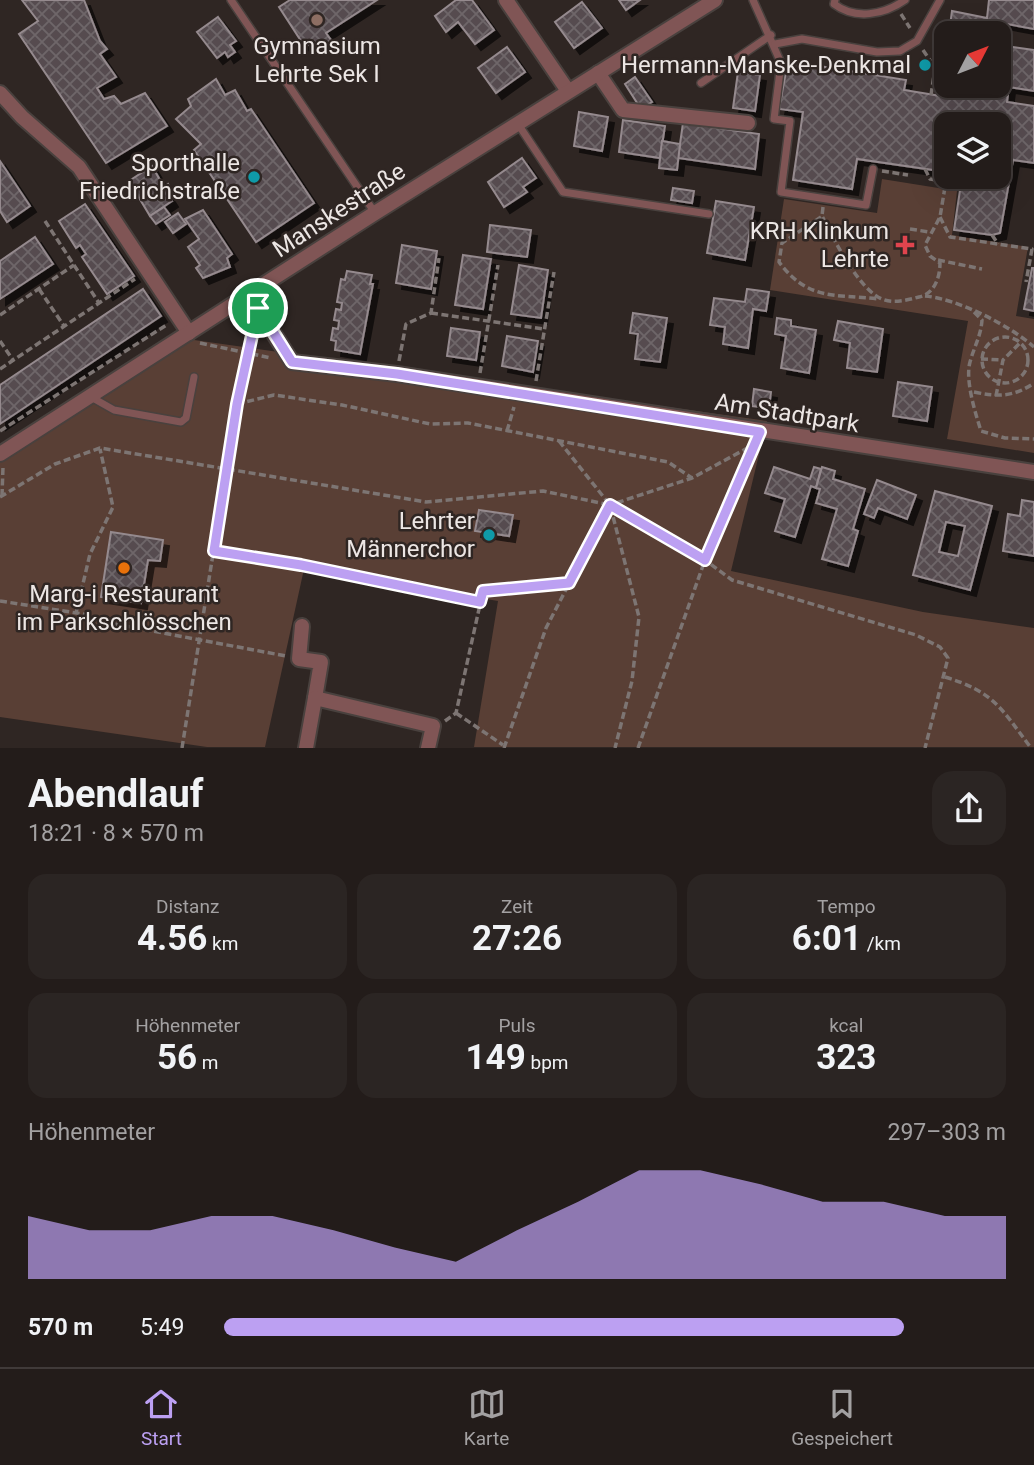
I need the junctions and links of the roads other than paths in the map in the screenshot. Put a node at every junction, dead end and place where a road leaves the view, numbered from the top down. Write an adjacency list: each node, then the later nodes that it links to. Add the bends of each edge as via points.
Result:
1 (232, 0): 17 (lane)
2 (506, 0): 12 (street)
3 (715, 0): 10 (street, Manskestraße)
4 (753, 0): 8 (lane)
5 (835, 0): 6 (lane, via 843,11 876,15)
6 (905, 0)
7 (940, 0): 9 (lane, via 917,41 900,51 877,52 802,39)
8 (771, 35): 9 (lane); 11 (lane)
9 (775, 44): 16 (lane, via 781,63 774,119 790,121 781,192 866,205)
10 (598, 73): 12 (street, Manskestraße); 15 (street, via 623,110)
11 (701, 83)
12 (568, 91): 14 (street, Manskestraße)
13 (0, 93): 20 (street, via 79,167 178,317)
14 (517, 123): 17 (street, Manskestraße); 18 (lane, via 563,192)
15 (748, 123)
16 (873, 169)
17 (375, 213): 19 (street, Manskestraße)
18 (709, 214)
19 (249, 295): 20 (street, Manskestraße); 24 (street, Am Stadtpark, via 292,362 519,393 758,438)
20 (185, 336): 22 (street, Manskestraße)
21 (194, 377): 22 (lane, via 186,418 181,422 114,410)
22 (90, 396): 23 (street, Manskestraße)
23 (0, 454)
24 (1034, 472)
25 (302, 626): 26 (street, via 299,659 321,662)
26 (315, 698): 27 (street); 28 (street, via 433,726)
27 (306, 747)
28 (428, 747)

